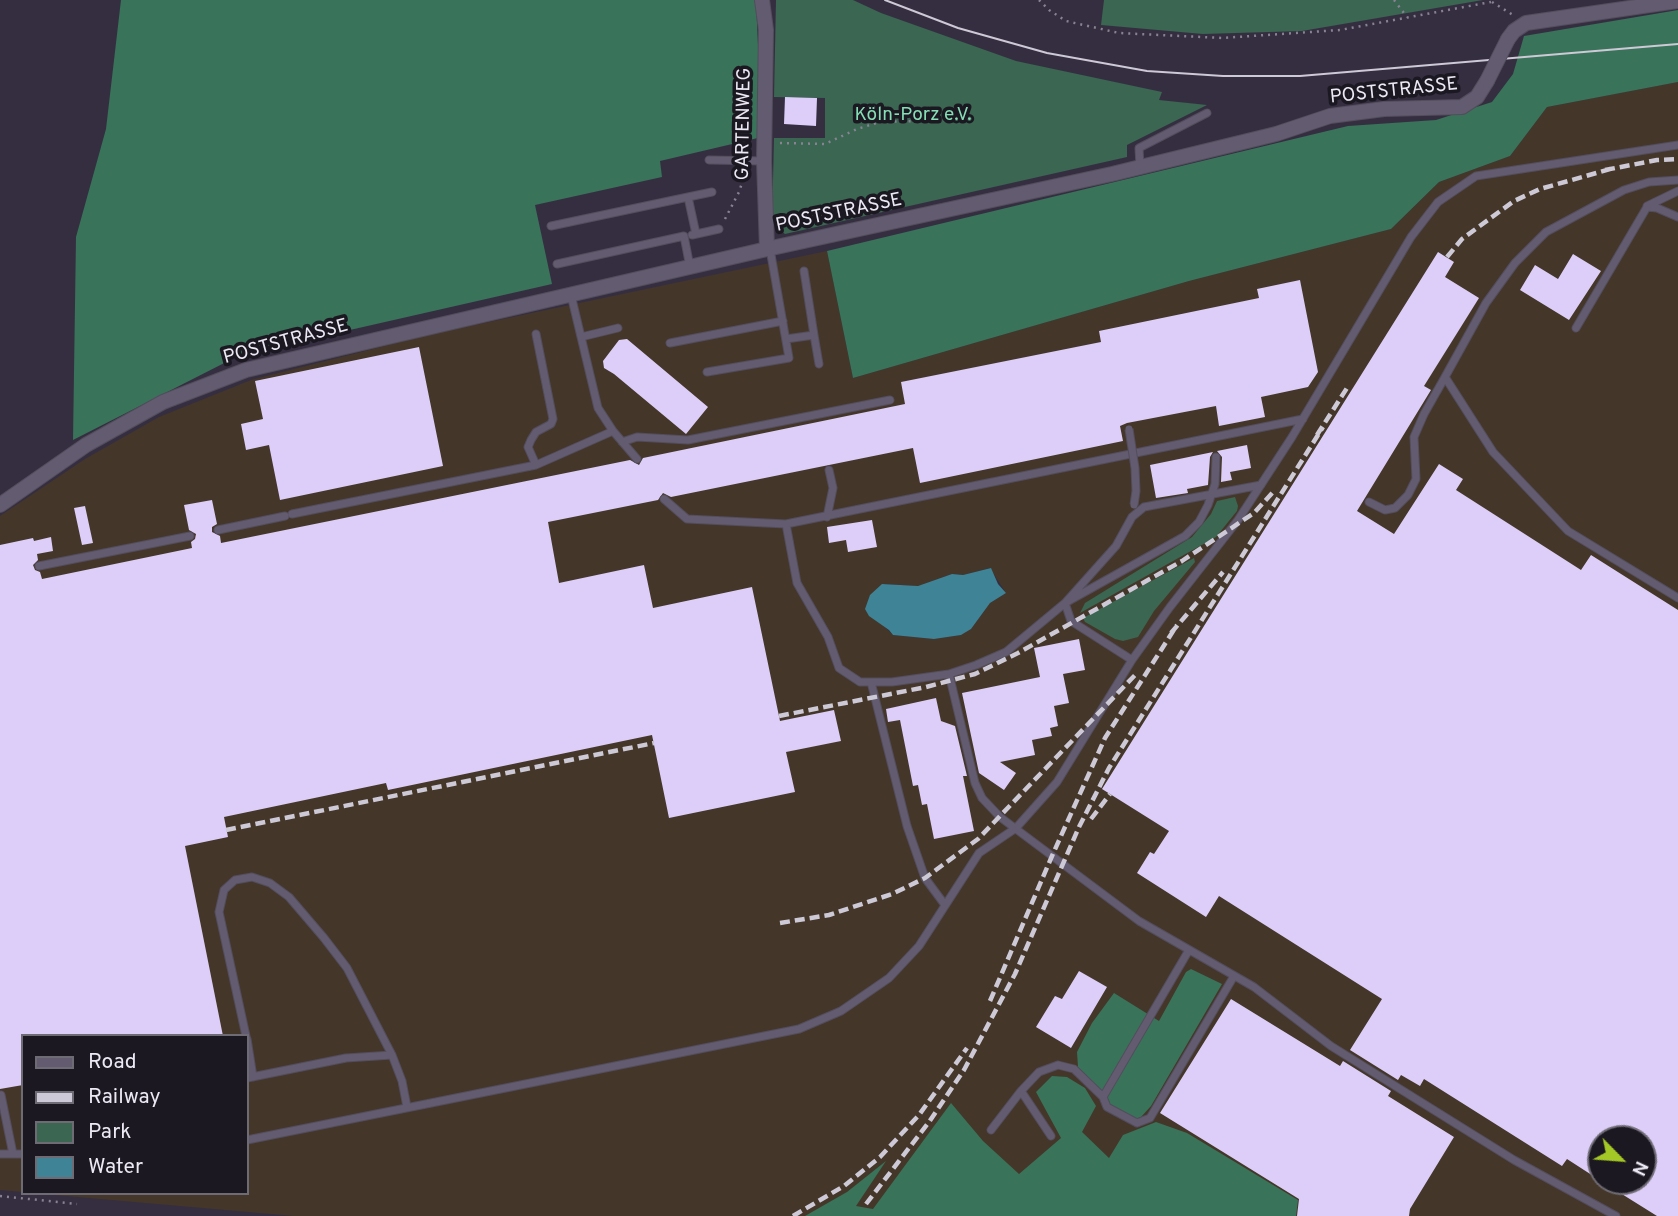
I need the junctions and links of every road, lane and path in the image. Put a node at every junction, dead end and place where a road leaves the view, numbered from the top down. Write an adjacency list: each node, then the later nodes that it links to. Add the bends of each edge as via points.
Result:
1 (762, 0): 11 (street, GARTENWEG, via 766,30)
2 (1039, 0): 7 (path, via 1066,20 1155,36 1313,34)
3 (1394, 0): 7 (path)
4 (1490, 1): 7 (path); 8 (path)
5 (1678, 1): 6 (street)
6 (1658, 2): 8 (street)
7 (1407, 17)
8 (1526, 23): 16 (street, POSTSTRASSE, bridge, via 1508,39 1477,97 1462,107 1330,116)
9 (1207, 113): 16 (lane, via 1139,148)
10 (951, 120): 11 (path, via 880,121 825,144)
11 (764, 142): 15 (street, GARTENWEG)
12 (1678, 145): 44 (lane, via 1476,176 1438,202 1411,237)
13 (709, 160): 14 (lane)
14 (747, 161): 15 (lane); 24 (path, via 740,192)
15 (764, 161): 27 (street, GARTENWEG)
16 (1140, 168): 27 (street, POSTSTRASSE)
17 (1678, 180): 42 (lane, via 1624,190 1546,232 1515,263 1486,303)
18 (1678, 191): 21 (lane)
19 (712, 192): 20 (lane)
20 (688, 197): 23 (lane); 25 (lane)
21 (1647, 206): 22 (lane); 34 (lane)
22 (1678, 217)
23 (551, 226)
24 (719, 229): 25 (lane)
25 (696, 234): 26 (lane)
26 (684, 236): 28 (lane); 29 (lane)
27 (769, 249): 29 (street, POSTSTRASSE); 32 (lane)
28 (557, 264)
29 (690, 267): 31 (street, POSTSTRASSE)
30 (803, 271): 36 (lane)
31 (571, 294): 37 (lane); 55 (street, POSTSTRASSE, via 246,370 163,402 86,445)
32 (783, 321): 38 (lane); 39 (lane)
33 (618, 328): 37 (lane)
34 (1576, 328)
35 (536, 334): 50 (lane, via 553,419 536,432 528,447)
36 (814, 335): 38 (lane); 40 (lane)
37 (581, 337): 46 (lane, via 598,408)
38 (786, 339): 41 (lane, via 789,358)
39 (670, 342)
40 (819, 364)
41 (707, 373)
42 (1445, 377): 54 (lane, via 1415,437 1416,479 1408,495 1395,508 1385,510); 62 (lane, via 1493,452 1568,531)
43 (890, 400): 47 (lane, via 688,440 637,437)
44 (1303, 419): 52 (lane); 56 (lane)
45 (1129, 429): 57 (lane, bridge, via 1136,491)
46 (613, 431): 47 (lane); 50 (lane)
47 (622, 442): 49 (lane)
48 (1216, 457): 63 (lane, via 1208,505 1185,536)
49 (637, 459)
50 (536, 465): 59 (lane)
51 (829, 470): 56 (lane, via 833,488)
52 (1261, 485): 57 (lane, via 1154,505); 64 (lane)
53 (664, 499): 58 (lane, via 687,519)
54 (1369, 502)
55 (0, 505)
56 (827, 517): 58 (lane)
57 (1132, 517): 63 (lane, via 1116,546)
58 (786, 524): 66 (lane, via 797,583 828,637 839,668 860,682)
59 (218, 530)
60 (190, 536): 61 (lane)
61 (39, 566)
62 (1678, 598)
63 (1065, 603): 64 (lane, via 1072,621); 65 (lane, via 1006,652)
64 (1132, 660): 67 (lane, via 1057,782)
65 (949, 674): 66 (lane); 67 (lane, via 975,783 990,808)
66 (871, 682): 68 (lane, via 907,826 925,878)
67 (1016, 828): 68 (lane, via 979,853); 69 (lane, via 1139,921)
68 (945, 905): 78 (lane, via 919,946 889,978 842,1011 799,1029)
69 (1189, 950): 70 (lane); 77 (lane)
70 (1234, 976): 77 (lane, via 1150,1118 1137,1123 1107,1107); 87 (lane, via 1331,1046 1514,1160)
71 (245, 1034): 72 (lane, via 219,912 225,890 235,880 252,877 289,897 324,938 347,968)
72 (392, 1055): 74 (lane, via 346,1058); 78 (lane)
73 (248, 1057): 74 (lane)
74 (250, 1077)
75 (1021, 1091): 77 (lane, via 1039,1072 1058,1065 1074,1069); 79 (lane); 80 (lane)
76 (1, 1095): 83 (lane)
77 (1103, 1097)
78 (407, 1107): 81 (lane)
79 (991, 1130)
80 (1051, 1136)
81 (248, 1140)
82 (0, 1154): 83 (lane)
83 (13, 1154): 84 (lane)
84 (21, 1154)
85 (0, 1196): 86 (path)
86 (77, 1204)
87 (1616, 1216)

